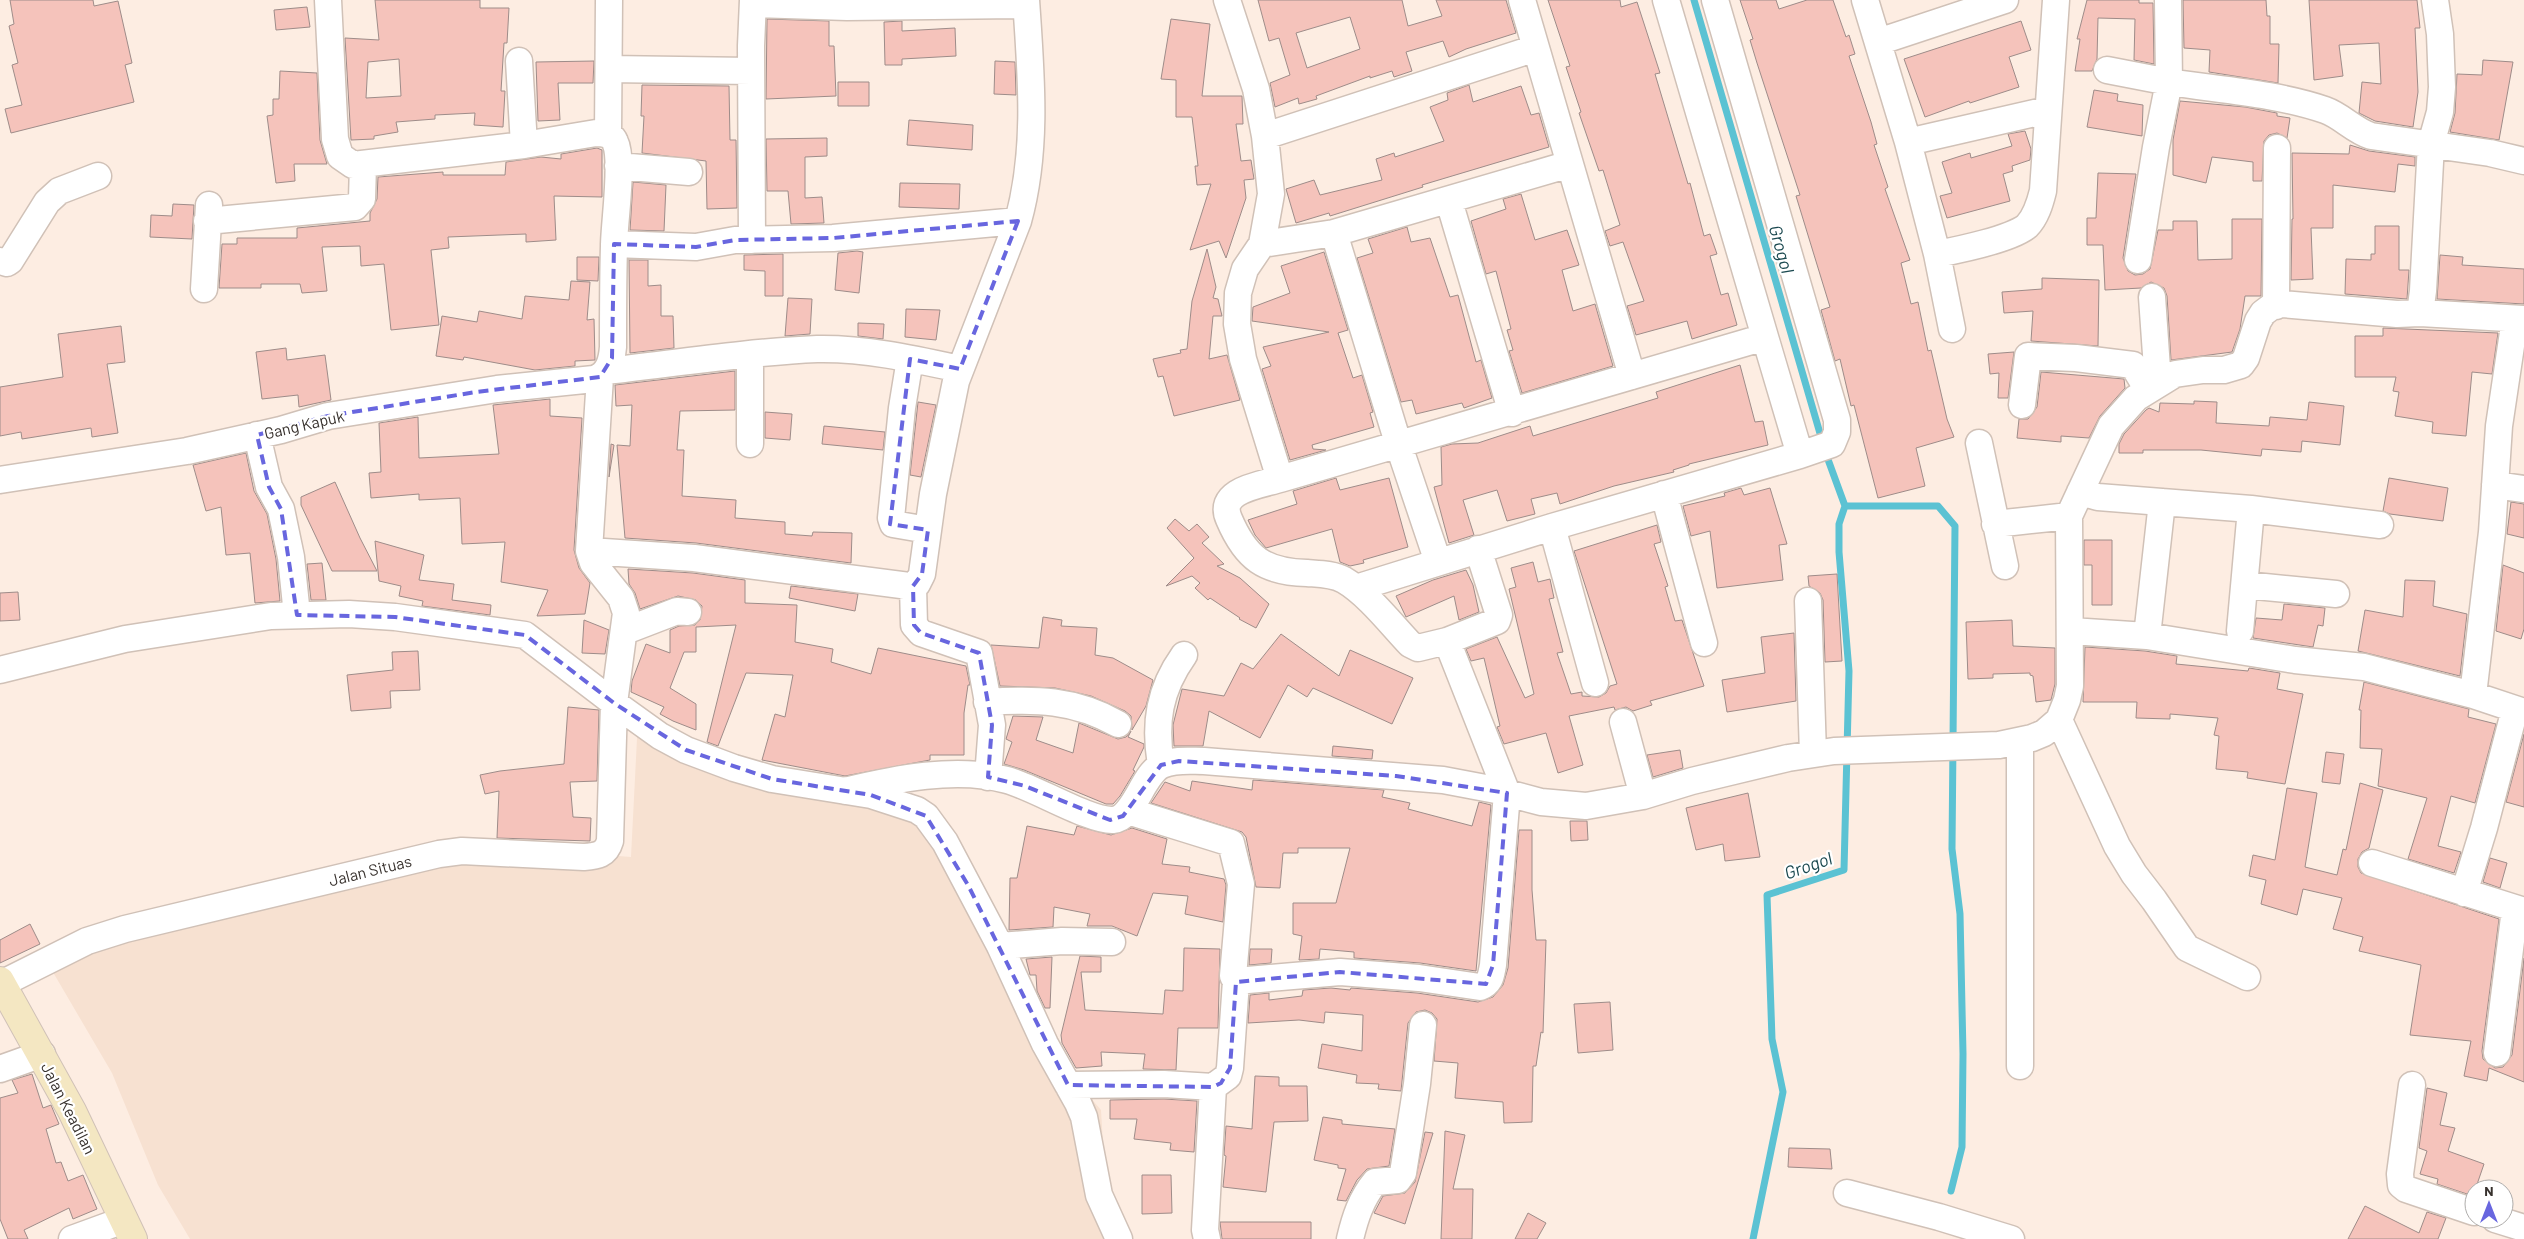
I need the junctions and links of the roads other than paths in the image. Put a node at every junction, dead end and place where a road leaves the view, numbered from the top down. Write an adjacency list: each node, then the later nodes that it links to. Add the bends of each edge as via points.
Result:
1 (328, 0): 30 (street, via 337,149 345,162)
2 (608, 0): 17 (street)
3 (1227, 0): 23 (street, via 1256,89)
4 (1522, 0): 15 (street)
5 (1666, 0): 49 (street)
6 (1715, 0): 62 (street, via 1837,420 1835,442)
7 (1865, 0): 14 (street)
8 (2056, 0): 21 (street)
9 (2168, 0): 20 (street)
10 (2435, 0): 25 (street, via 2442,87 2440,112)
11 (1996, 1): 14 (street)
12 (753, 2): 13 (street, via 847,7); 19 (street)
13 (1026, 3): 35 (street, via 1031,76 1031,155)
14 (1878, 42): 24 (street)
15 (1536, 48): 23 (street); 29 (street)
16 (519, 61): 26 (street)
17 (609, 69): 19 (street); 22 (street)
18 (2107, 70): 20 (street)
19 (751, 71): 37 (street)
20 (2169, 82): 25 (street, via 2310,105 2338,115 2360,132 2371,136); 41 (street)
21 (2048, 110): 24 (street); 40 (street, via 2043,191 2030,222 2017,232)
22 (608, 134): 26 (street, via 596,133); 31 (street, via 616,143)
23 (1265, 136): 39 (street, via 1271,194)
24 (1908, 142): 40 (street)
25 (2431, 144): 28 (street); 46 (street)
26 (524, 145): 30 (street)
27 (2277, 148): 45 (street)
28 (2524, 161)
29 (1570, 164): 34 (street); 54 (street)
30 (363, 166): 43 (street, via 362,199 355,207 208,213)
31 (618, 166): 32 (street); 38 (street)
32 (689, 172)
33 (98, 176): 42 (street, via 59,191 38,214 10,261)
34 (1449, 201): 36 (street); 57 (street)
35 (1018, 221): 37 (street, via 853,236); 52 (street)
36 (1334, 233): 39 (street); 61 (street)
37 (752, 240): 38 (street, via 696,247)
38 (614, 244): 53 (street, via 613,347 612,358)
39 (1262, 244): 63 (street, via 1242,280 1238,293 1237,324 1243,359)
40 (1937, 254): 48 (street)
41 (2138, 260)
42 (0, 262)
43 (204, 289)
44 (2152, 297): 55 (street)
45 (2276, 306): 46 (street); 55 (street, via 2263,313 2246,358 2240,365 2224,370 2175,374)
46 (2420, 313): 47 (street)
47 (2520, 319): 65 (street, via 2499,426)
48 (1952, 330)
49 (1765, 337): 54 (street); 62 (street)
50 (750, 355): 51 (street, Gang Kapuk, via 819,349); 53 (street, Gang Kapuk, via 694,359); 60 (street)
51 (910, 359): 52 (street, Gang Kapuk); 75 (street, via 891,518 893,524)
52 (960, 369): 75 (street, via 949,410)
53 (603, 374): 58 (street, Gang Kapuk, via 328,416); 77 (street)
54 (1632, 376): 57 (street)
55 (2153, 386): 56 (street, via 2133,365 2028,356); 67 (street, via 2136,398 2111,426)
56 (2022, 405)
57 (1512, 413): 61 (street)
58 (257, 435): 64 (street, Gang Kapuk, via 187,451); 86 (street, via 269,487 281,509)
59 (1980, 443): 72 (street)
60 (750, 444)
61 (1399, 446): 63 (street); 78 (street)
62 (1816, 450): 68 (street)
63 (1280, 479): 82 (street, via 1238,493 1228,501 1227,515 1241,540 1268,568 1279,572 1333,576)
64 (0, 480)
65 (2495, 485): 66 (street); 96 (street)
66 (2524, 489)
67 (2080, 492): 69 (street, via 2098,497); 71 (street)
68 (1664, 494): 74 (street); 92 (street)
69 (2162, 502): 70 (street); 90 (street)
70 (2252, 509): 73 (street); 80 (street)
71 (2069, 516): 72 (street); 87 (street)
72 (1996, 524): 79 (street)
73 (2380, 525)
74 (1552, 527): 76 (street); 95 (street)
75 (928, 530): 81 (street, via 922,574)
76 (1478, 549): 78 (street); 91 (street, via 1498,619)
77 (589, 551): 81 (street, via 694,558); 88 (street, via 593,564 624,605)
78 (1438, 562): 82 (street)
79 (2005, 566)
80 (2244, 585): 83 (street); 89 (street)
81 (913, 586): 97 (street, via 914,626 921,633 979,653)
82 (1356, 588): 91 (street, via 1413,646 1423,648)
83 (2336, 594)
84 (1808, 601): 104 (street)
85 (688, 612): 88 (street, via 677,611)
86 (298, 615): 94 (street, via 134,637); 98 (street, via 395,617 525,635)
87 (2071, 630): 90 (street); 100 (street, via 2070,686)
88 (625, 631): 98 (street)
89 (2240, 631)
90 (2147, 636): 96 (street, via 2295,660 2364,667)
91 (1447, 642): 108 (street)
92 (1704, 643)
93 (1184, 655): 105 (street, via 1168,680 1160,701 1157,744)
94 (0, 670)
95 (1595, 683)
96 (2474, 695): 99 (street)
97 (987, 702): 102 (street, via 1056,702 1099,714); 106 (street, via 992,734)
98 (614, 704): 107 (street, via 660,736 706,758 772,778); 118 (street, Jalan Situas, via 610,841 603,854 462,851 439,854 154,921 87,942)
99 (2519, 710): 112 (street)
100 (2059, 720): 103 (street, via 2044,733); 116 (street, via 2116,846 2186,948)
101 (1623, 722): 109 (street)
102 (1118, 724)
103 (2020, 741): 104 (street, via 1965,747); 122 (street)
104 (1824, 752): 109 (street, via 1716,774)
105 (1160, 765): 108 (street, via 1204,761 1357,772 1443,780); 110 (street)
106 (988, 777): 107 (street, via 918,777); 110 (street, via 1016,783 1104,819 1117,819)
107 (845, 791): 115 (street, via 896,802 926,816 945,842)
108 (1507, 794): 109 (street, via 1568,806 1604,804); 117 (street, via 1493,965 1486,984 1480,987 1340,972)
109 (1642, 796)
110 (1128, 811): 117 (street, via 1231,843 1241,884 1233,976)
111 (2372, 863): 112 (street)
112 (2464, 893): 113 (street)
113 (2520, 910): 120 (street)
114 (1112, 942): 115 (street)
115 (1000, 946): 124 (street, via 1045,1044)
116 (2247, 977)
117 (1236, 981): 126 (street, via 1230,1068 1228,1076)
118 (1, 982): 121 (main road, Jalan Keadilan)
119 (1423, 1024): 133 (street, via 1403,1173 1398,1180 1375,1182 1366,1193 1355,1217)
120 (2497, 1053)
121 (42, 1054): 123 (street); 129 (main road, Jalan Keadilan)
122 (2020, 1066)
123 (0, 1069)
124 (1068, 1085): 126 (street); 131 (street, via 1084,1117 1099,1195)
125 (2412, 1085): 128 (street, via 2401,1185)
126 (1213, 1086): 132 (street)
127 (1847, 1193): 134 (street)
128 (2464, 1209)
129 (128, 1230): 130 (street)
130 (72, 1239)
131 (1119, 1239)
132 (1207, 1239)
133 (1350, 1239)
134 (2011, 1239)

